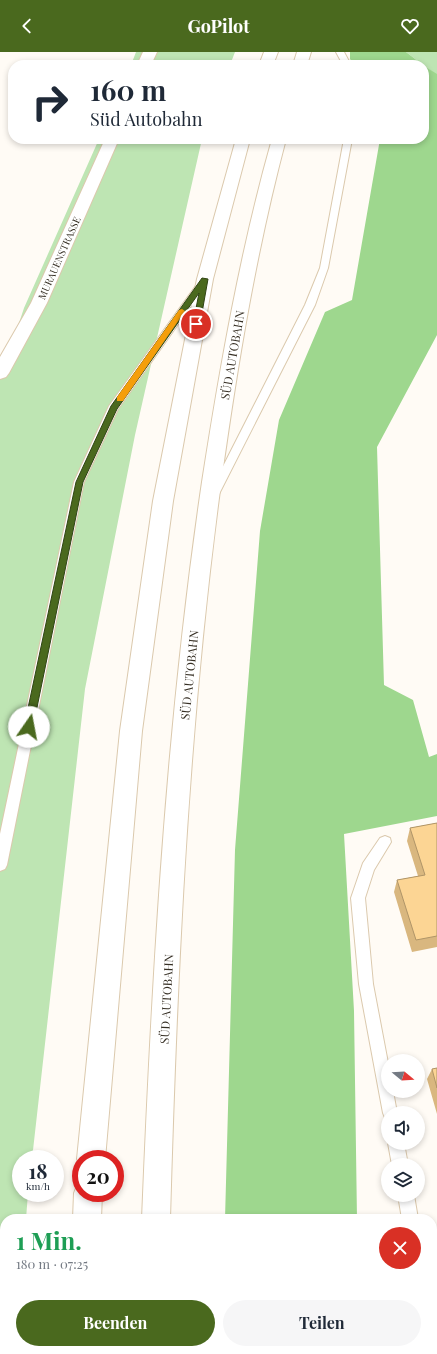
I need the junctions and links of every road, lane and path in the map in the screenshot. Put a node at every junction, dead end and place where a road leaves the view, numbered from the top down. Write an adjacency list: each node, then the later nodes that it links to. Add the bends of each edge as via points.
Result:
1 (110, 144): 6 (main road, MURAUENSTRASSE, via 39,303)
2 (242, 144): 5 (main road)
3 (278, 144): 7 (main road, SÜD AUTOBAHN, via 269,173 231,354)
4 (347, 144): 7 (lane, via 324,268 310,306)
5 (204, 279): 9 (lane, via 113,408 80,482); 11 (main road, via 163,501 131,732)
6 (0, 374)
7 (207, 507): 15 (main road, SÜD AUTOBAHN, via 189,662 172,869)
8 (385, 842): 10 (lane, via 368,867 358,898 366,984)
9 (0, 865)
10 (389, 1106)
11 (92, 1150)
12 (88, 1202): 14 (main road)
13 (407, 1202): 16 (lane)
14 (87, 1214)
15 (156, 1214)
16 (409, 1214)

